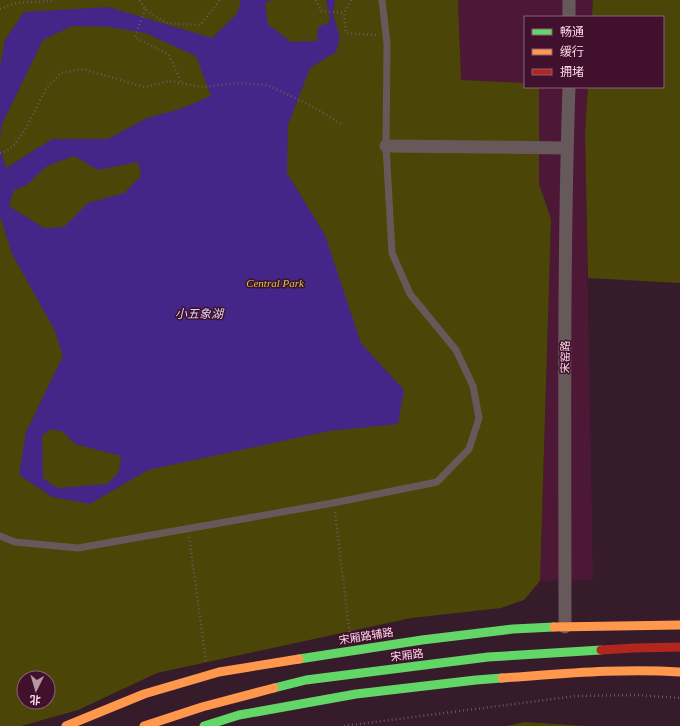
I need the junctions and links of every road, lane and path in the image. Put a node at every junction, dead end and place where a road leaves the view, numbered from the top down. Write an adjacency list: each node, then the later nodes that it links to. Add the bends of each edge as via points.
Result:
1 (53, 0): 9 (path, via 16,3)
2 (140, 0): 8 (path)
3 (220, 0): 8 (path, via 200,25 166,23)
4 (316, 0): 10 (path, via 322,11)
5 (351, 0): 10 (path)
6 (382, 0): 12 (lane)
7 (568, 0): 11 (street)
8 (146, 8): 13 (path, via 135,37 169,55)
9 (0, 9)
10 (344, 13): 12 (path, via 346,33)
11 (569, 16)
12 (386, 35): 16 (lane)
13 (181, 83): 15 (path, via 202,87 238,83 267,85 310,105); 18 (path, via 170,81 144,87 83,69 60,73 46,89 25,130 14,145)
14 (569, 88): 17 (street, 宋窑路)
15 (341, 124)
16 (386, 146): 17 (street); 19 (lane, via 392,253 410,294 456,350 472,386 479,418 469,449 437,482)
17 (567, 148): 23 (street, 宋窑路)
18 (0, 153)
19 (333, 503): 20 (lane); 26 (path)
20 (188, 528): 21 (lane, via 78,548 15,542); 31 (path)
21 (0, 536)
22 (680, 625): 23 (main road, 宋厢路辅路)
23 (565, 627): 24 (main road, 宋厢路辅路)
24 (437, 638): 26 (main road, 宋厢路辅路); 27 (main road)
25 (680, 647): 29 (main road, 宋厢路, via 488,657)
26 (352, 651): 31 (main road, 宋厢路辅路)
27 (408, 652)
28 (387, 662): 29 (main road)
29 (366, 672): 34 (main road, 宋厢路, via 306,680 202,707)
30 (680, 672): 35 (main road, via 589,672 476,680 356,694 239,715)
31 (208, 675): 33 (main road, 宋厢路辅路, via 144,694)
32 (680, 698): 36 (path, via 636,695 576,696)
33 (66, 726)
34 (144, 726)
35 (204, 726)
36 (344, 726)

